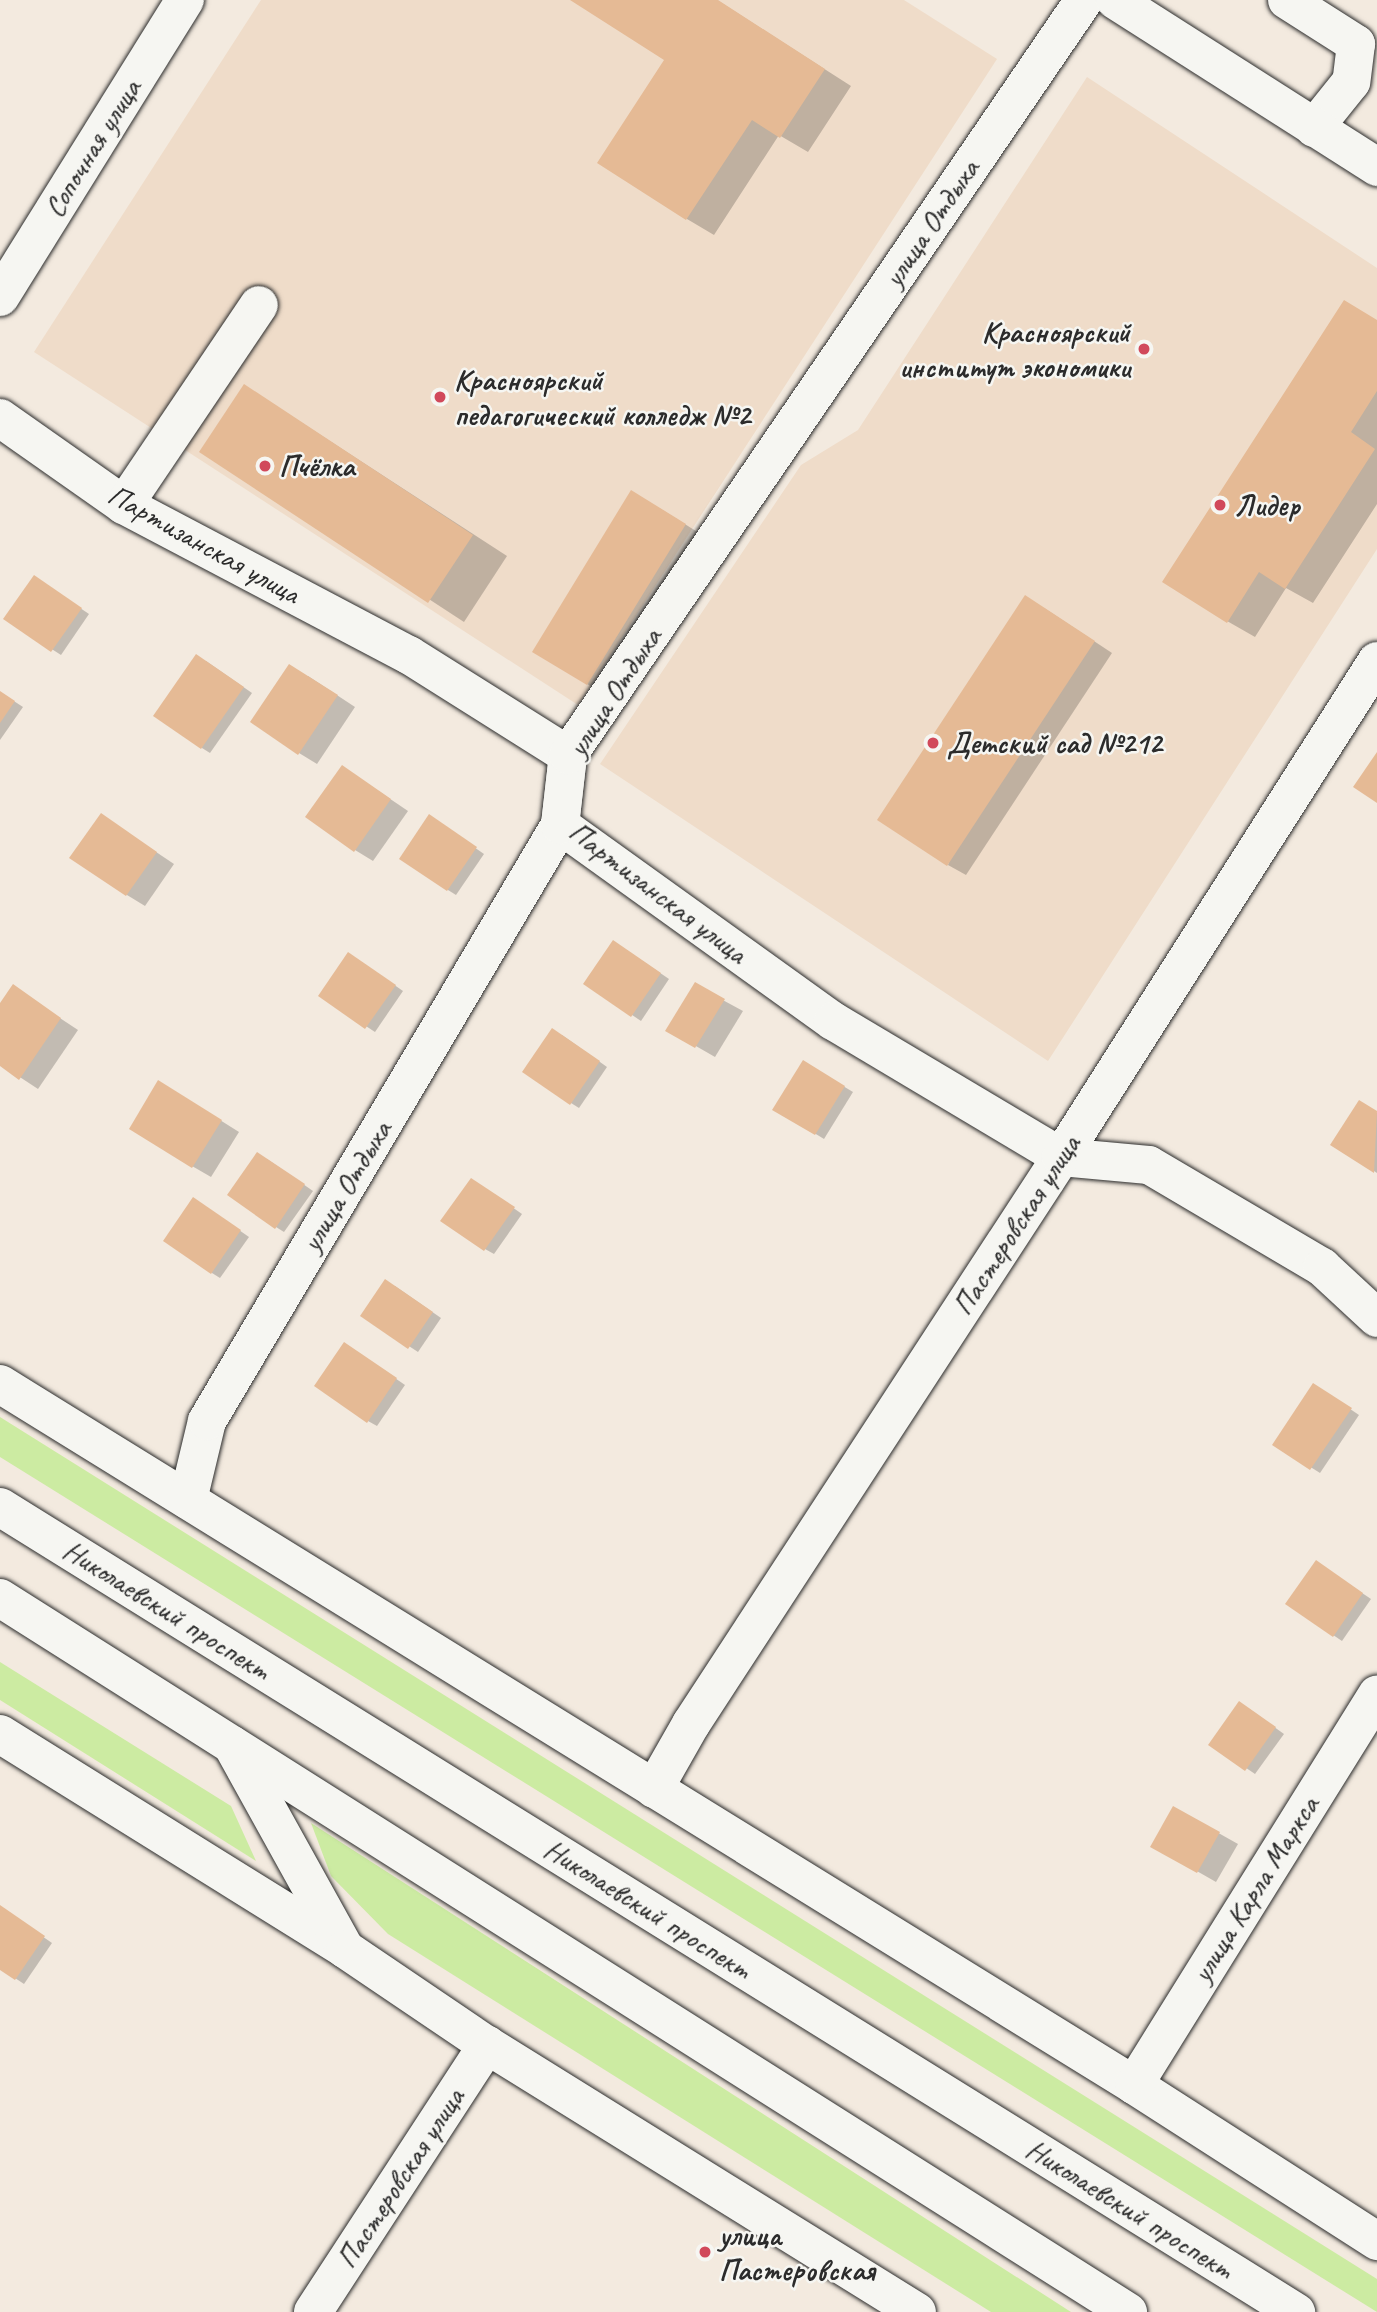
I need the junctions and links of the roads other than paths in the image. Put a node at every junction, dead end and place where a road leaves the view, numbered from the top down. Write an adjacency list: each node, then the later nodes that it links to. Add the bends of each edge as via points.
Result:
1 (185, 0): 7 (street, Сопочная улица)
2 (1084, 0): 12 (street, улица Отдыха)
3 (1115, 0): 5 (street)
4 (1287, 0): 5 (street, via 1356,44 1351,82)
5 (1314, 128): 6 (street)
6 (1377, 167)
7 (0, 297)
8 (259, 305): 10 (street)
9 (0, 418): 10 (street, Партизанская улица)
10 (124, 505): 12 (street, Партизанская улица, via 409,655)
11 (1377, 661): 14 (street, Пастеровская улица)
12 (568, 755): 13 (street, Партизанская улица)
13 (560, 825): 14 (street, Партизанская улица, via 833,1021); 17 (street, улица Отдыха, via 207,1421)
14 (1061, 1157): 15 (street, Партизанская улица, via 1149,1164 1322,1267); 23 (street, Пастеровская улица, via 691,1724)
15 (1377, 1318)
16 (0, 1384): 17 (street)
17 (188, 1500): 23 (street)
18 (0, 1507): 31 (street, Николаевский проспект)
19 (0, 1598): 21 (street)
20 (1377, 1693): 26 (street, улица Карла Маркса)
21 (229, 1740): 24 (street); 30 (street)
22 (2, 1741): 24 (street)
23 (654, 1789): 26 (street)
24 (345, 1950): 25 (street)
25 (487, 2045): 28 (street, Пастеровская улица); 29 (street)
26 (1134, 2085): 27 (street)
27 (1377, 2241)
28 (313, 2312)
29 (917, 2312)
30 (1129, 2312)
31 (1296, 2312)

